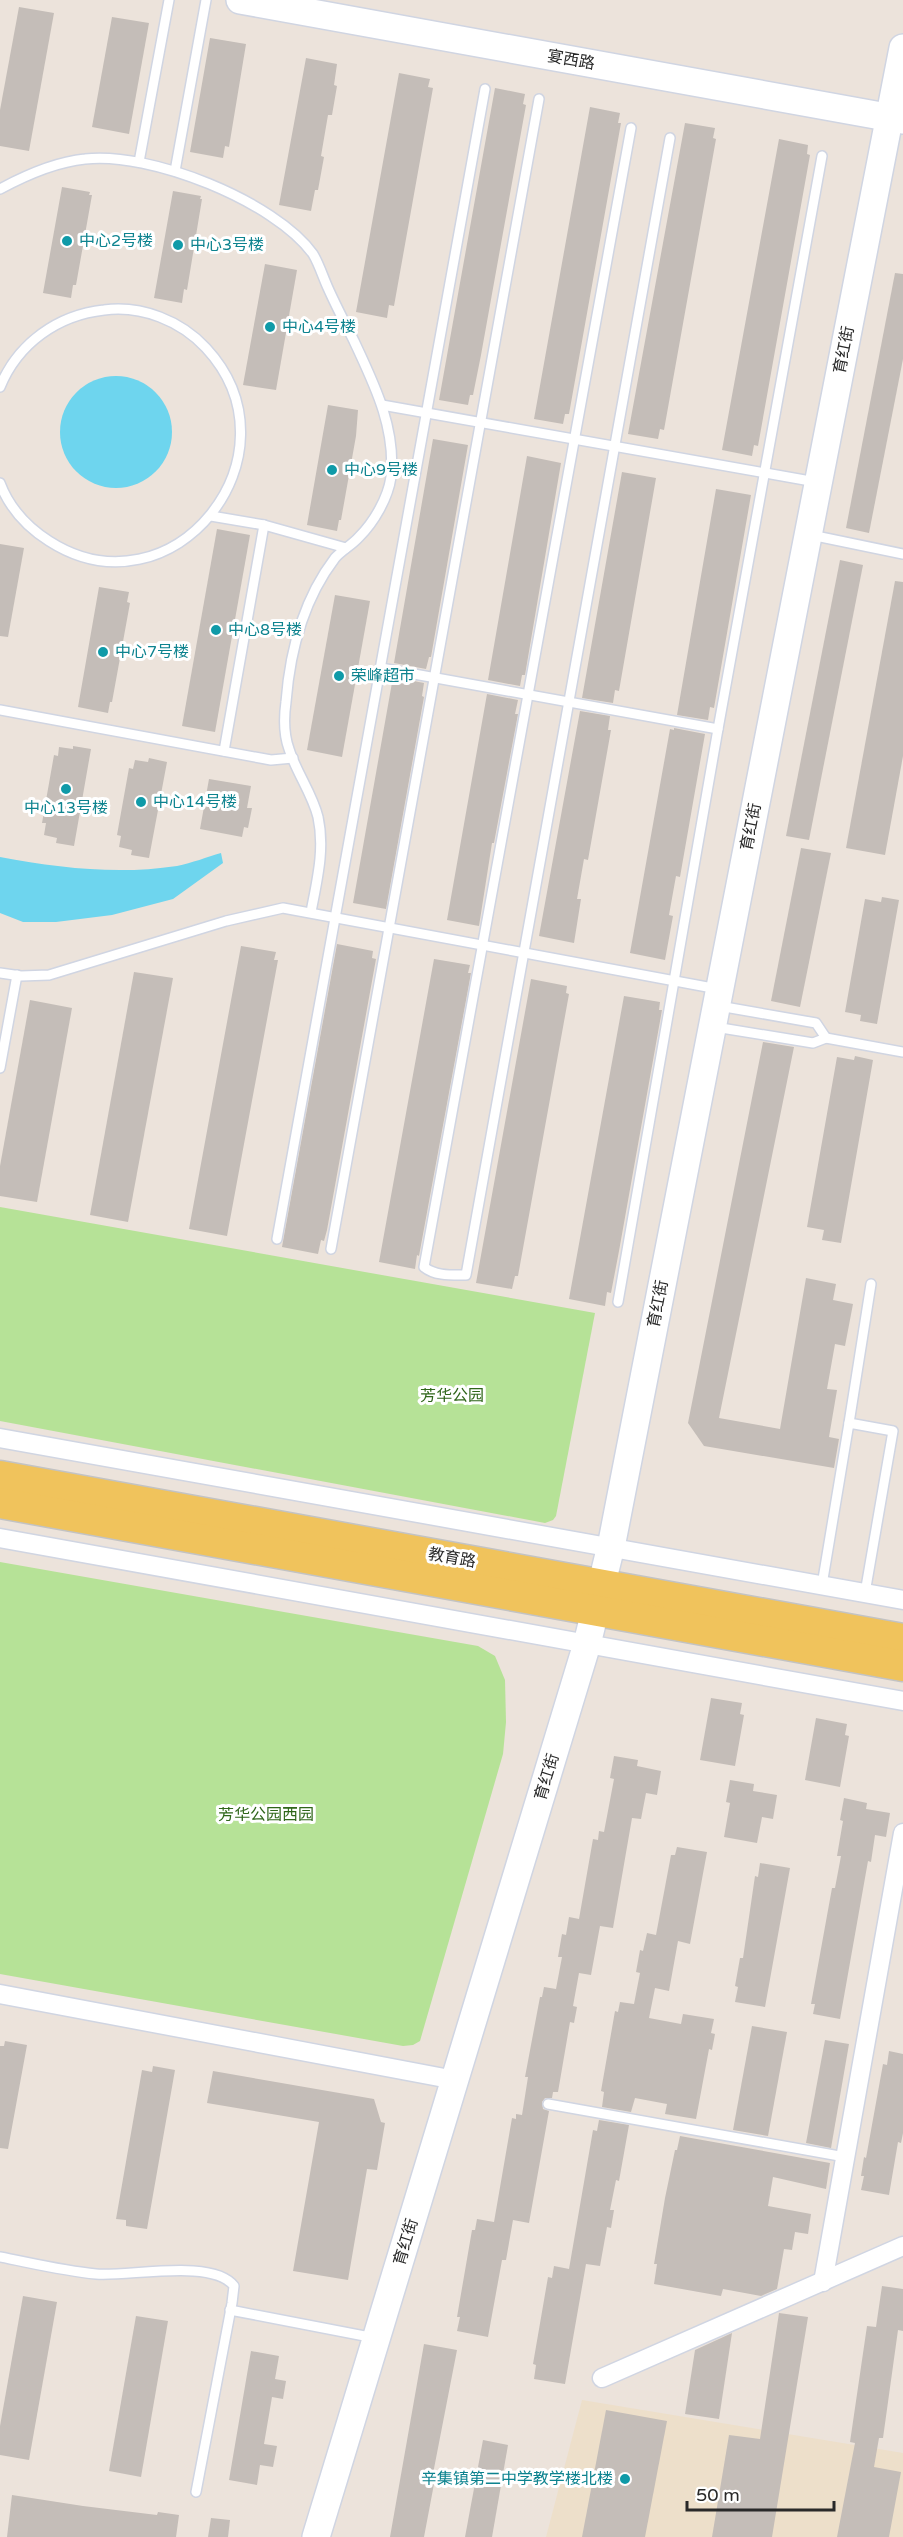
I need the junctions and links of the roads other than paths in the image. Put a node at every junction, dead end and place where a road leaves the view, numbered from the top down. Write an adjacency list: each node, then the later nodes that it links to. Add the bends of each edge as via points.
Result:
1 (169, 0): 11 (lane)
2 (206, 0): 12 (lane)
3 (240, 0): 7 (street, 宴西路)
4 (903, 48): 7 (street, 育红街)
5 (485, 89): 16 (lane)
6 (539, 99): 17 (lane)
7 (896, 119): 21 (street, 育红街)
8 (631, 128): 18 (lane)
9 (670, 138): 19 (lane)
10 (822, 156): 20 (lane)
11 (140, 162): 12 (lane); 13 (lane, via 85,159 51,167)
12 (175, 171): 15 (lane, via 236,195 290,231 313,255)
13 (0, 189)
14 (0, 387): 23 (lane, via 27,345 74,316 129,309 167,319 184,329 225,373 239,411 241,441 236,471)
15 (382, 405): 16 (lane); 26 (lane, via 391,437 390,481 374,518)
16 (427, 413): 17 (lane); 28 (lane)
17 (480, 423): 18 (lane); 29 (lane)
18 (574, 439): 19 (lane); 30 (lane)
19 (615, 446): 20 (lane); 31 (lane)
20 (764, 472): 21 (lane); 33 (lane)
21 (818, 482): 25 (street, 育红街)
22 (0, 483): 23 (lane, via 12,506 40,536 95,559 135,560 155,555 190,536)
23 (211, 516): 24 (lane)
24 (264, 525): 26 (lane); 34 (lane)
25 (808, 535): 27 (lane); 44 (street, 育红街)
26 (346, 548): 35 (lane, via 311,595 294,646 285,719)
27 (903, 554)
28 (381, 668): 29 (lane); 37 (lane)
29 (434, 678): 30 (lane); 38 (lane)
30 (528, 695): 31 (lane); 39 (lane)
31 (569, 702): 33 (lane); 40 (lane)
32 (0, 710): 34 (lane)
33 (718, 729): 43 (lane)
34 (224, 751): 35 (lane, via 271,760)
35 (294, 758): 36 (lane, via 317,815 321,836)
36 (311, 912): 37 (lane); 42 (lane, via 264,910 49,975)
37 (336, 916): 38 (lane); 48 (lane)
38 (389, 927): 39 (lane); 49 (lane)
39 (482, 944): 40 (lane); 40 (lane, via 424,1267 444,1275 466,1275)
40 (524, 952): 43 (lane)
41 (0, 973): 42 (lane)
42 (17, 975): 47 (lane)
43 (674, 980): 44 (lane); 51 (lane)
44 (716, 1007): 45 (lane, via 813,1043); 45 (lane, via 816,1023); 58 (street, 育红街)
45 (826, 1038): 46 (lane)
46 (903, 1052)
47 (0, 1068)
48 (277, 1239)
49 (331, 1249)
50 (871, 1284): 52 (lane)
51 (618, 1302)
52 (849, 1423): 53 (lane); 59 (lane)
53 (898, 1431): 60 (lane)
54 (0, 1437): 58 (street)
55 (0, 1476): 61 (main road, 教育路)
56 (0, 1503): 61 (main road, 教育路)
57 (0, 1538): 64 (street)
58 (610, 1547): 59 (street); 61 (street, 育红街)
59 (822, 1586): 60 (street)
60 (866, 1593): 62 (street)
61 (598, 1598): 63 (main road, 教育路); 64 (street, 育红街); 65 (main road, 教育路)
62 (903, 1600)
63 (903, 1639)
64 (587, 1644): 66 (street); 69 (street, 育红街)
65 (903, 1666)
66 (903, 1701)
67 (903, 1833): 71 (street)
68 (0, 1994): 69 (street)
69 (455, 2080): 76 (street, 育红街)
70 (549, 2104): 71 (lane)
71 (845, 2157): 74 (street)
72 (903, 2246): 74 (street)
73 (0, 2257): 75 (lane, via 93,2274 166,2269 221,2276 234,2286)
74 (823, 2282): 77 (street)
75 (230, 2310): 76 (lane); 78 (lane)
76 (377, 2338): 79 (street, 育红街)
77 (602, 2378)
78 (196, 2492)
79 (316, 2537)

